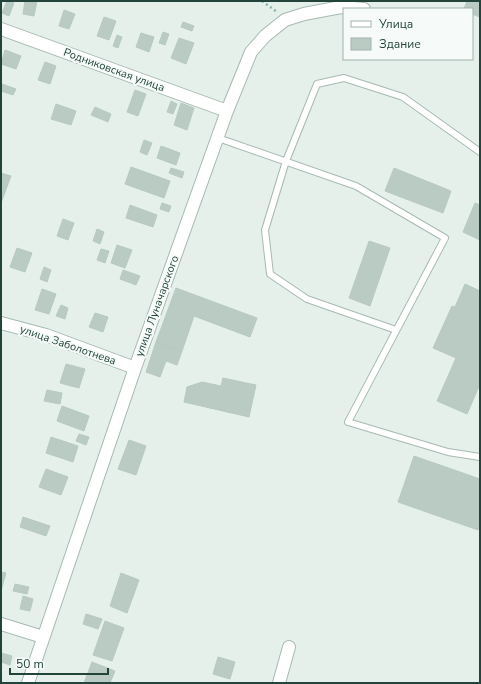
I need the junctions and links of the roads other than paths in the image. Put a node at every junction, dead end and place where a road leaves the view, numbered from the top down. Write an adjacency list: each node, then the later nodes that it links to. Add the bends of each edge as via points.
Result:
1 (352, 8): 3 (street, улица Луначарского, via 341,7 285,20 265,36 251,52)
2 (1, 29): 3 (street, Родниковская улица)
3 (227, 111): 4 (street, улица Луначарского)
4 (218, 138): 6 (lane); 9 (street, улица Луначарского)
5 (480, 152): 6 (lane, via 403,97 344,78 318,84)
6 (286, 161): 8 (lane, via 265,230 270,274 307,299); 8 (lane, via 356,186 445,238)
7 (1, 323): 9 (street, улица Заболотнева, via 46,335)
8 (396, 330): 10 (lane, via 348,422 448,452)
9 (135, 368): 12 (street, улица Луначарского)
10 (480, 457)
11 (1, 624): 12 (street)
12 (43, 638): 14 (street, улица Луначарского)
13 (289, 647): 15 (street)
14 (28, 683)
15 (279, 683)

